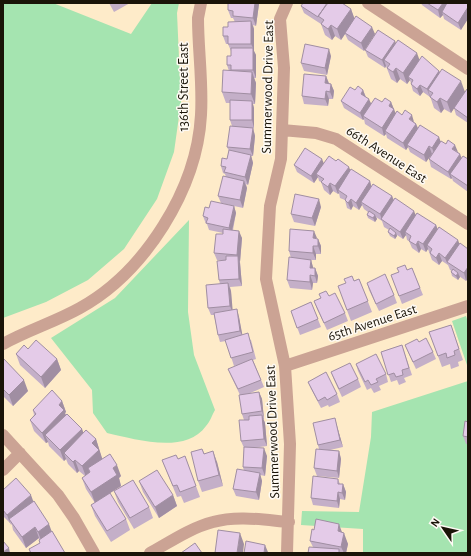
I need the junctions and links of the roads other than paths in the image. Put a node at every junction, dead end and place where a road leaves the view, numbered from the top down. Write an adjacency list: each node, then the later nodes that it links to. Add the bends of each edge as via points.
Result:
1 (201, 3): 8 (street, 136th Street East, via 198,18 201,115 198,142 192,167 170,214 140,258 97,296 81,307)
2 (287, 3): 5 (street, Summerwood Drive East, via 280,19 284,68)
3 (368, 3): 4 (street)
4 (468, 69)
5 (282, 130): 6 (street, 66th Avenue East, via 316,133 336,139); 9 (street, Summerwood Drive East, via 282,160 270,206 266,278)
6 (468, 224)
7 (468, 306): 9 (street, 65th Avenue East)
8 (3, 344)
9 (285, 366): 13 (street, Summerwood Drive East, via 290,444)
10 (3, 435): 11 (street)
11 (20, 453): 12 (street); 14 (street, via 58,495)
12 (3, 470)
13 (289, 522): 15 (street, via 237,518 214,521 192,529); 16 (street, Summerwood Drive East)
14 (94, 553)
15 (150, 553)
16 (287, 553)

